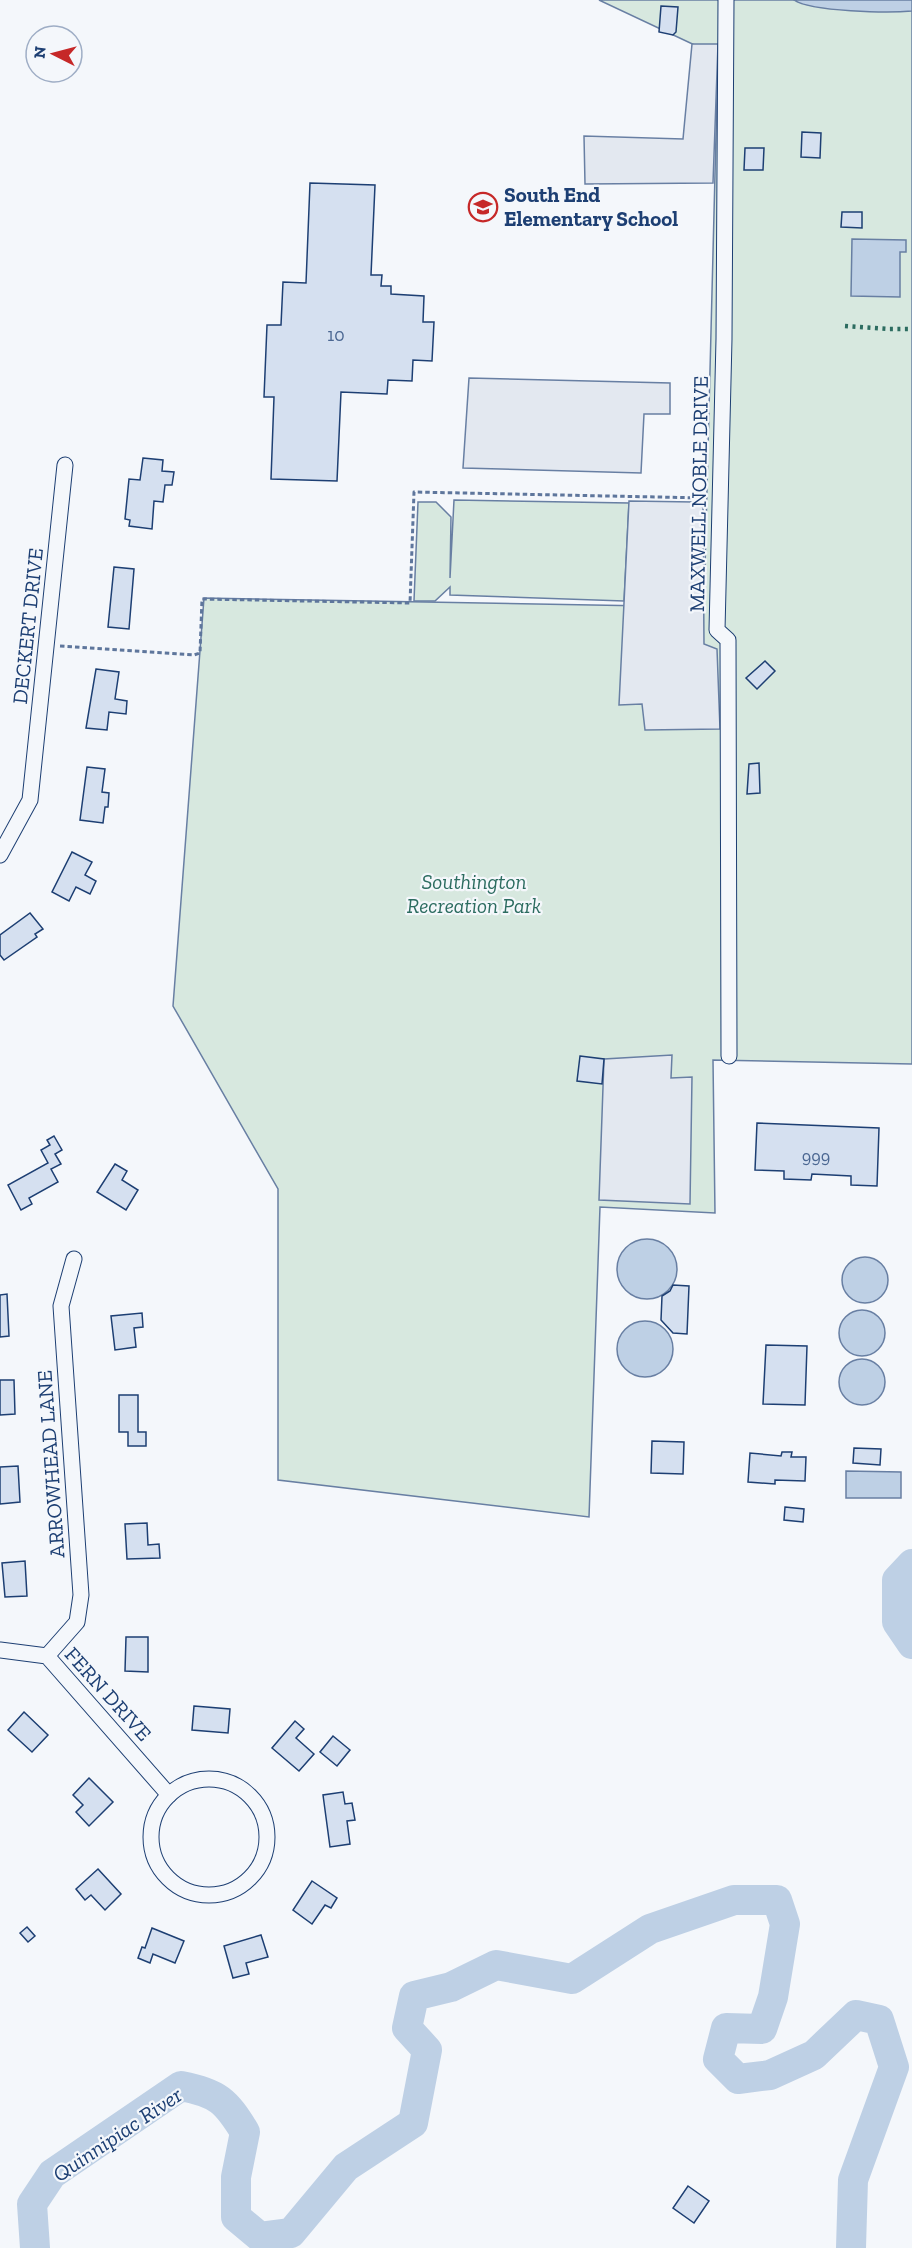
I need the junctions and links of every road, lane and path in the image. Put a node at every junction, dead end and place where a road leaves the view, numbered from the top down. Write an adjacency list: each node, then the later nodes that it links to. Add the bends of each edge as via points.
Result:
1 (726, 0): 3 (street, MAXWELL NOBLE DRIVE)
2 (65, 465): 4 (street, DECKERT DRIVE)
3 (719, 498): 4 (path, via 414,492 410,603 202,599 200,653 194,655); 6 (street, MAXWELL NOBLE DRIVE, via 717,630 728,640)
4 (46, 645): 5 (street, DECKERT DRIVE, via 30,800)
5 (0, 855)
6 (729, 1056)
7 (74, 1259): 9 (street, ARROWHEAD LANE, via 61,1306 81,1595 77,1622)
8 (0, 1650): 9 (street, FERN DRIVE)
9 (47, 1656): 10 (street, FERN DRIVE)
10 (169, 1795): 10 (street, via 156,1813 151,1835 154,1858 166,1878 185,1891 207,1896 230,1892 249,1880 262,1862 267,1839 264,1817 252,1797 233,1784 211,1779 188,1782)

